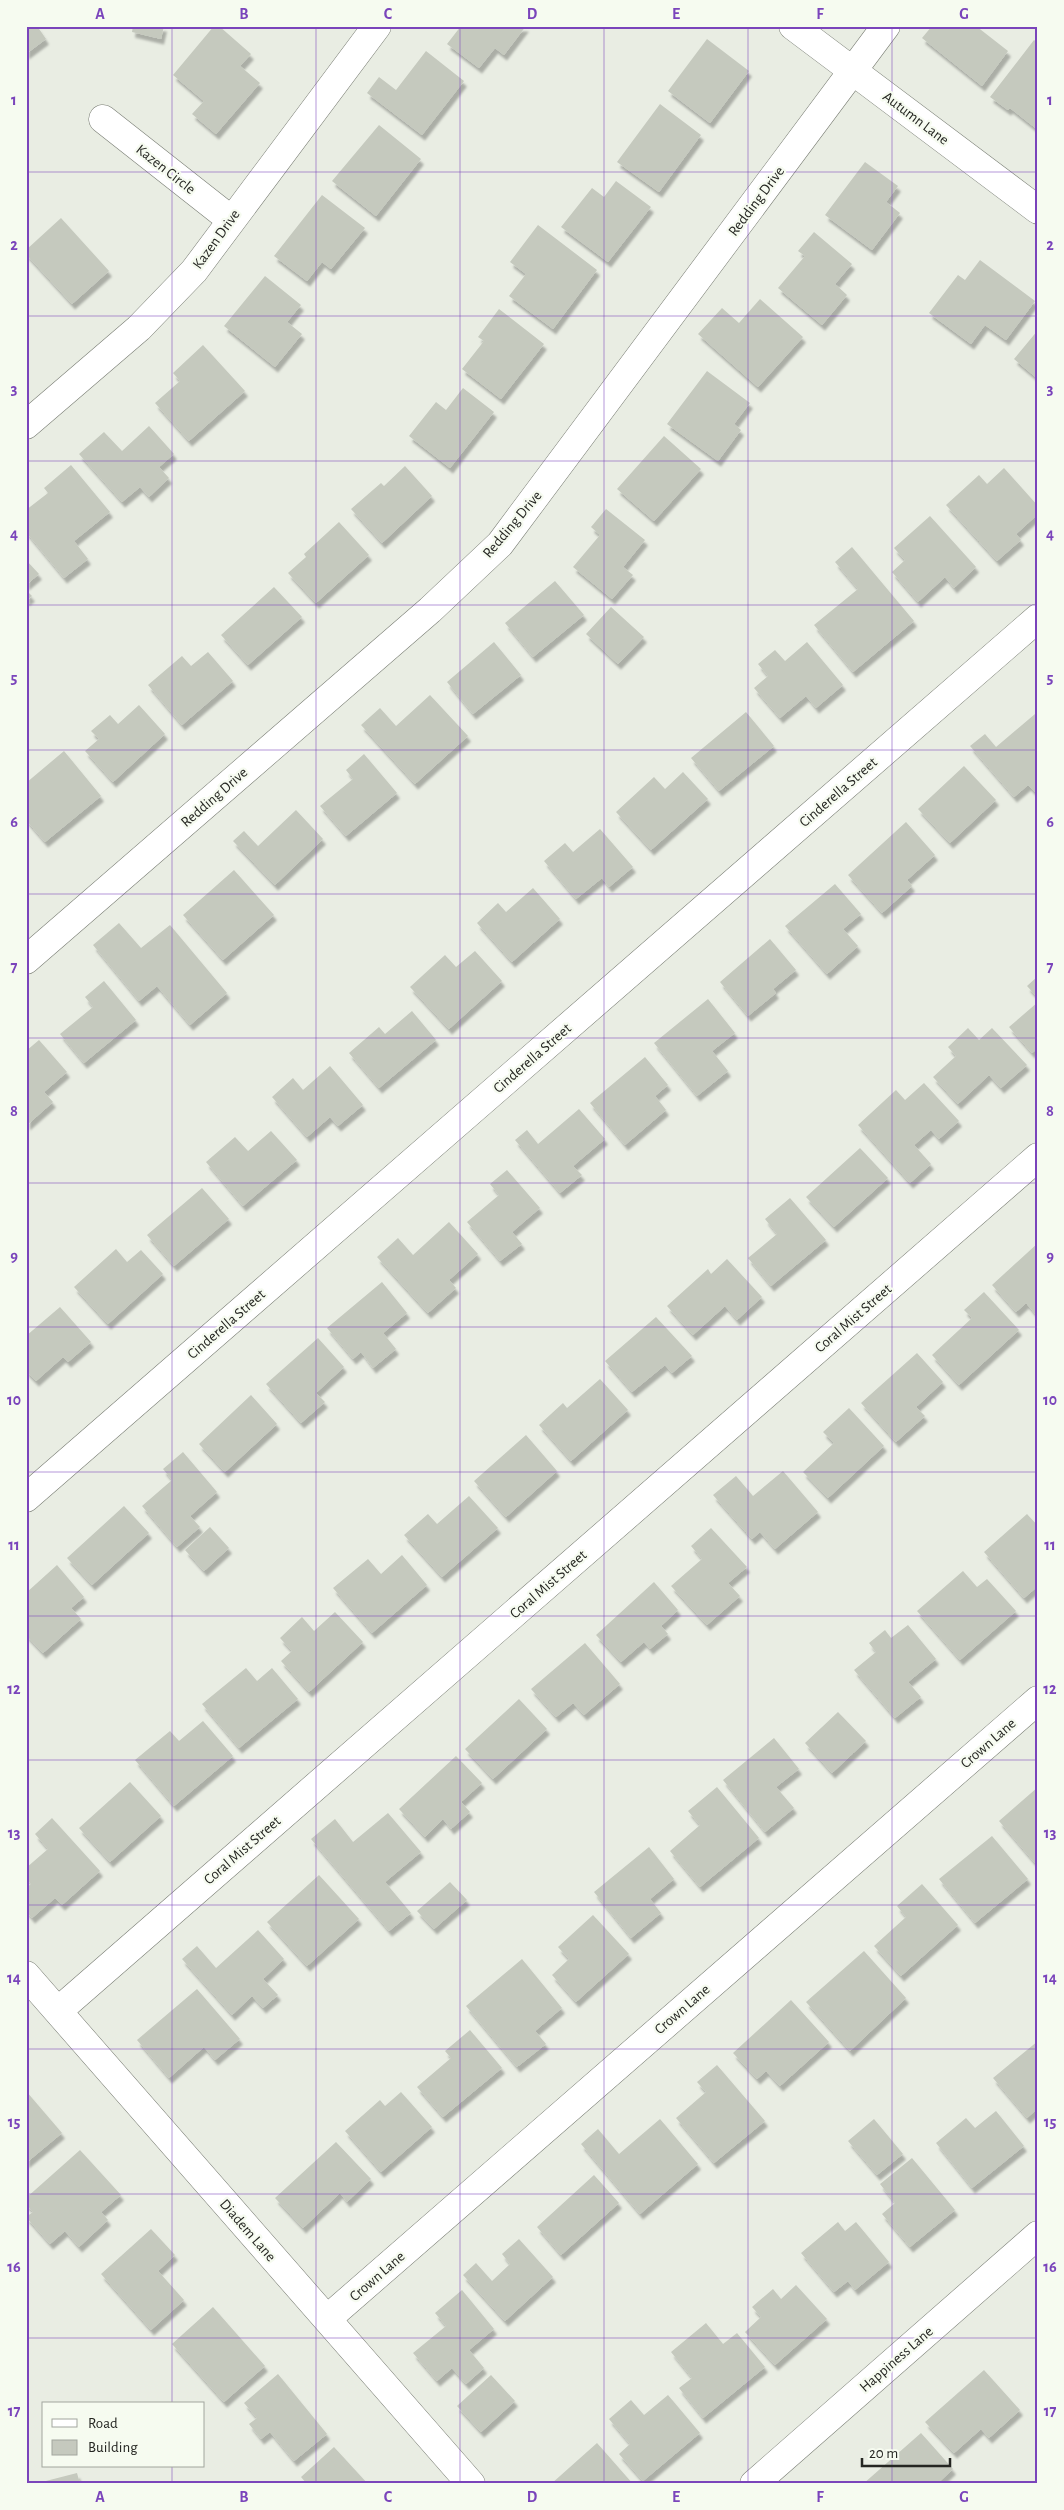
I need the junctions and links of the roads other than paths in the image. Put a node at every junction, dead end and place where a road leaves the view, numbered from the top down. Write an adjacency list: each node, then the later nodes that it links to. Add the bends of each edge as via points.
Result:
1 (377, 26): 7 (street, Kazen Drive)
2 (793, 26): 4 (street, Autumn Lane)
3 (886, 26): 4 (street, Redding Drive)
4 (852, 70): 6 (street, Autumn Lane); 10 (street, Redding Drive, via 500,544 430,610)
5 (103, 119): 7 (street, Kazen Circle)
6 (1038, 210)
7 (230, 219): 8 (street, Kazen Drive, via 194,271 139,328)
8 (26, 425)
9 (1038, 618): 12 (street, Cinderella Street)
10 (26, 960)
11 (1038, 1157): 15 (street, Coral Mist Street)
12 (26, 1498)
13 (1038, 1700): 17 (street, Crown Lane)
14 (26, 1975): 15 (street, Diadem Lane)
15 (58, 2011): 17 (street, Diadem Lane)
16 (1038, 2235): 19 (street, Happiness Lane)
17 (327, 2319): 18 (street, Diadem Lane)
18 (471, 2484)
19 (754, 2484)

